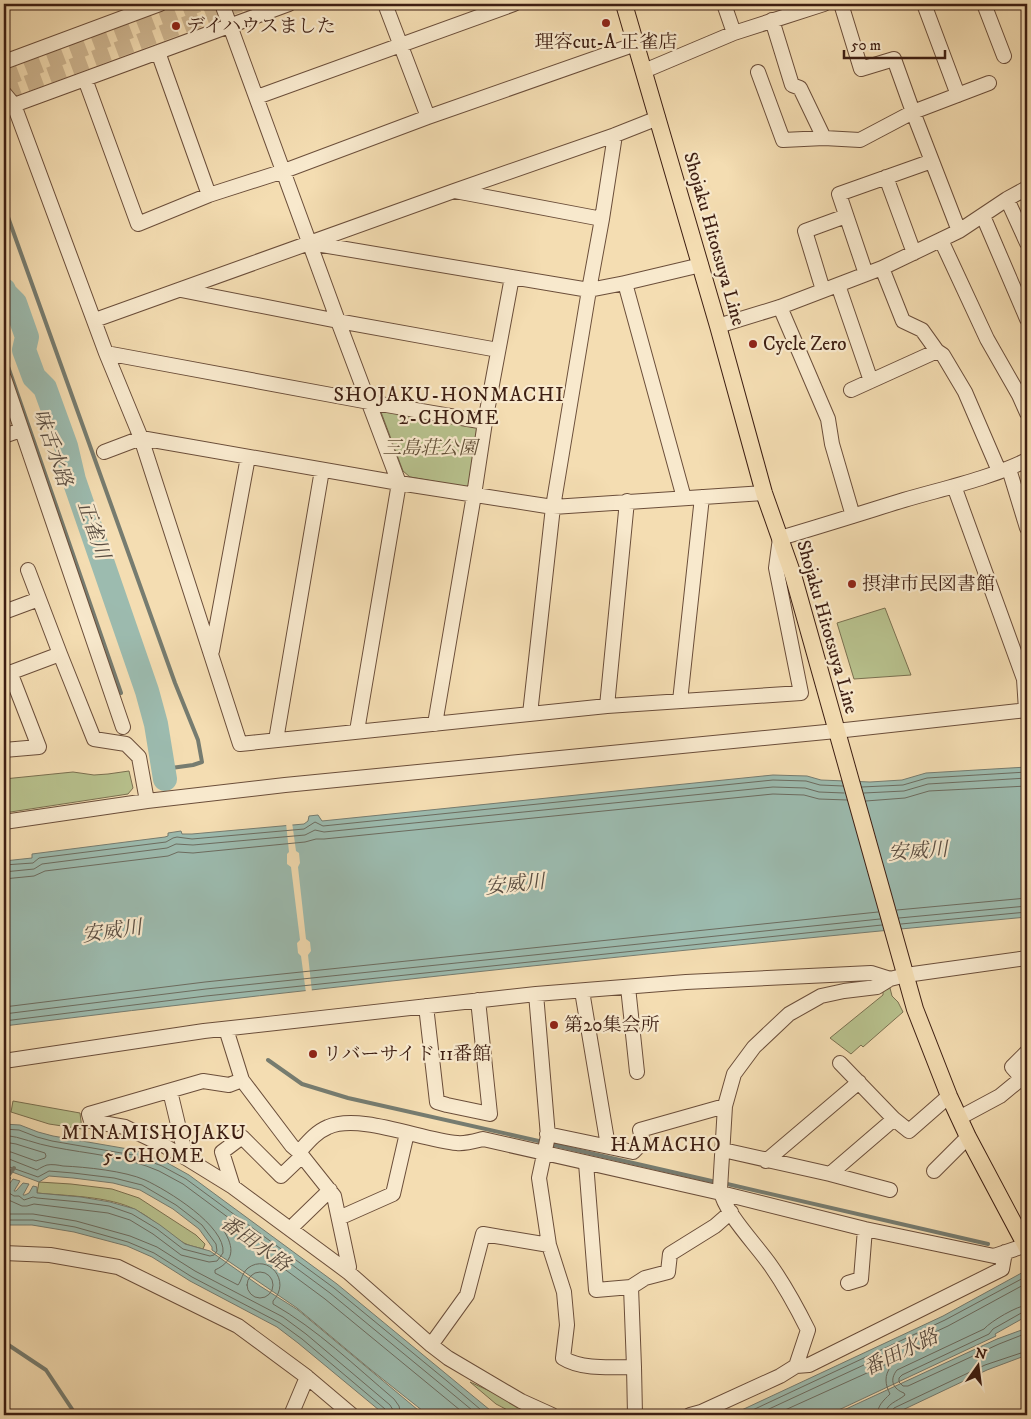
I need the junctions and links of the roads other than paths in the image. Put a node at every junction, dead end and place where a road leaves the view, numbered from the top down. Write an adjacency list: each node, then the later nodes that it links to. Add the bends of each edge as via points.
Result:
1 (160, 4): 20 (street)
2 (222, 4): 14 (street)
3 (289, 4): 14 (street)
4 (385, 4): 16 (street)
5 (514, 4): 16 (street)
6 (624, 4): 17 (main road, Shojaku Hitotsuya Line)
7 (724, 4): 15 (street)
8 (824, 4): 12 (street)
9 (842, 4): 29 (street, via 861,69 894,59)
10 (924, 4): 26 (street)
11 (984, 4): 19 (street)
12 (796, 8): 13 (street)
13 (772, 20): 15 (street); 33 (street, via 792,85 800,88)
14 (230, 26): 18 (street); 27 (street)
15 (734, 33): 21 (street)
16 (400, 44): 27 (street); 30 (street)
17 (636, 44): 21 (main road, Shojaku Hitotsuya Line); 30 (street)
18 (158, 52): 23 (street); 39 (street)
19 (1004, 56)
20 (4, 62)
21 (644, 71): 31 (main road, Shojaku Hitotsuya Line)
22 (758, 72): 33 (street, via 783,140)
23 (84, 79): 28 (street); 39 (street, via 138,224)
24 (989, 83): 26 (street)
25 (4, 93): 28 (street)
26 (958, 95): 29 (street)
27 (257, 97): 35 (street)
28 (14, 105): 61 (street)
29 (913, 112): 33 (street, via 860,140); 34 (street)
30 (428, 117): 35 (street)
31 (658, 118): 32 (street); 49 (main road, Shojaku Hitotsuya Line)
32 (615, 135): 38 (street); 43 (street)
33 (824, 138)
34 (932, 161): 36 (street); 44 (street)
35 (284, 171): 39 (street); 46 (street)
36 (886, 177): 41 (street, via 839,194); 48 (street)
37 (1027, 188): 40 (street)
38 (454, 191): 43 (street); 46 (street)
39 (209, 195)
40 (1007, 199): 42 (street); 47 (street)
41 (846, 216): 51 (street); 57 (street, via 805,231)
42 (983, 216): 44 (street); 58 (street)
43 (602, 219): 56 (street)
44 (959, 231): 45 (street)
45 (941, 240): 48 (street); 71 (street, via 987,339)
46 (310, 243): 52 (street); 55 (street); 62 (street)
47 (1027, 243)
48 (914, 252): 50 (street)
49 (700, 265): 53 (street); 63 (main road, Shojaku Hitotsuya Line)
50 (882, 268): 51 (street); 65 (street, via 903,321 922,330)
51 (866, 274): 54 (street)
52 (512, 277): 56 (street); 64 (street)
53 (625, 283): 56 (street); 86 (street)
54 (838, 285): 57 (street); 68 (street)
55 (181, 290): 61 (street); 62 (street)
56 (589, 290): 88 (street)
57 (824, 290): 59 (street)
58 (1024, 303): 60 (street)
59 (780, 307): 63 (street); 89 (street, via 828,419)
60 (1027, 319)
61 (95, 320): 66 (street)
62 (338, 321): 64 (street); 70 (street)
63 (718, 326): 83 (main road, Shojaku Hitotsuya Line)
64 (498, 350): 72 (street)
65 (937, 351): 68 (street); 80 (street, via 943,355 965,392)
66 (106, 352): 70 (street); 75 (street)
67 (4, 378): 73 (street)
68 (871, 381): 69 (street)
69 (851, 390)
70 (369, 402): 72 (street); 81 (street)
71 (1027, 413)
72 (484, 422): 84 (street)
73 (22, 430): 74 (street); 103 (street)
74 (4, 436)
75 (140, 438): 76 (street); 77 (street); 96 (street)
76 (104, 452)
77 (248, 457): 79 (street); 96 (street)
78 (1027, 460): 80 (street)
79 (322, 470): 81 (street); 106 (street)
80 (1004, 470): 82 (street); 90 (street)
81 (399, 483): 84 (street); 104 (street)
82 (954, 486): 89 (street); 100 (street, via 1024,679)
83 (764, 492): 85 (street); 91 (main road, Shojaku Hitotsuya Line)
84 (474, 495): 88 (street); 102 (street)
85 (702, 497): 86 (street); 98 (street)
86 (684, 498): 87 (street)
87 (628, 502): 88 (street); 99 (street)
88 (553, 507): 101 (street)
89 (853, 516): 91 (street)
90 (1027, 528)
91 (780, 538): 98 (street, via 776,568 801,693); 105 (main road, Shojaku Hitotsuya Line)
92 (28, 570): 93 (street)
93 (39, 599): 94 (street); 95 (street)
94 (4, 612)
95 (60, 654): 97 (street); 108 (street, via 94,739 126,744 139,757)
96 (212, 654): 106 (street, via 240,744)
97 (7, 674): 107 (street, via 39,746)
98 (680, 701): 99 (street)
99 (607, 706): 101 (street)
100 (1027, 710): 105 (street)
101 (530, 714): 102 (street)
102 (434, 724): 104 (street)
103 (123, 727)
104 (357, 731): 106 (street)
105 (839, 739): 108 (street, via 285,785); 111 (main road, Shojaku Hitotsuya Line)
106 (276, 740)
107 (4, 750)
108 (146, 801): 109 (street)
109 (4, 822)
110 (1027, 958): 111 (street)
111 (900, 973): 112 (street); 126 (main road, Shojaku Hitotsuya Line); 127 (street, via 876,987 821,996 790,1014 754,1047 734,1074)
112 (628, 987): 113 (street); 121 (street)
113 (582, 991): 114 (street); 133 (street)
114 (536, 994): 115 (street); 132 (street)
115 (478, 1000): 116 (street); 116 (street, via 490,1114 437,1102)
116 (426, 1006): 117 (street)
117 (226, 1029): 119 (street); 122 (street)
118 (1027, 1052): 123 (street, via 1012,1067)
119 (4, 1061)
120 (840, 1064): 124 (street)
121 (637, 1072)
122 (242, 1080): 125 (street, via 229,1085 203,1081); 135 (street)
123 (1024, 1081): 128 (street)
124 (859, 1082): 129 (street); 137 (street)
125 (170, 1091): 136 (street); 136 (street, via 89,1114 91,1121 125,1127)
126 (949, 1096): 128 (main road, Shojaku Hitotsuya Line); 129 (street, via 909,1131)
127 (726, 1106): 133 (street, via 640,1130 643,1142 634,1152); 134 (street)
128 (959, 1118): 131 (main road, Shojaku Hitotsuya Line)
129 (894, 1119): 140 (street)
130 (407, 1133): 132 (street, via 458,1143 483,1140); 135 (street, via 373,1125 340,1124 316,1134); 146 (street, via 392,1194)
131 (968, 1137): 139 (street); 150 (main road, Shojaku Hitotsuya Line)
132 (546, 1142): 133 (street); 138 (street); 149 (street, via 539,1178)
133 (608, 1146)
134 (723, 1150): 137 (street); 141 (street)
135 (301, 1154): 142 (street, via 281,1176 242,1137 222,1152); 143 (street)
136 (186, 1158): 142 (street)
137 (766, 1161): 140 (street)
138 (586, 1162): 141 (street); 155 (street, via 596,1290)
139 (934, 1171)
140 (830, 1174): 144 (street)
141 (721, 1186): 145 (street); 148 (street)
142 (233, 1187): 153 (street)
143 (330, 1190): 146 (street); 147 (street)
144 (890, 1190)
145 (731, 1212): 155 (street, via 670,1254 668,1272 645,1278); 157 (street, via 772,1266 808,1330)
146 (339, 1218): 153 (street)
147 (296, 1224)
148 (865, 1229): 151 (street, via 994,1256); 154 (street, via 861,1279)
149 (549, 1245): 156 (street, via 483,1234 467,1295); 158 (street, via 564,1292 567,1314 563,1358 597,1368)
150 (1027, 1246): 151 (street)
151 (1005, 1252): 157 (street, via 1002,1269 809,1365)
152 (4, 1253): 159 (street, via 50,1256 118,1267 238,1326)
153 (348, 1272): 156 (street)
154 (848, 1283)
155 (631, 1287): 158 (street)
156 (431, 1345): 162 (street, via 521,1401)
157 (796, 1366): 164 (street)
158 (634, 1367): 163 (street)
159 (307, 1377): 160 (street); 161 (street)
160 (291, 1415)
161 (352, 1415)
162 (552, 1415)
163 (635, 1415)
164 (690, 1415)

